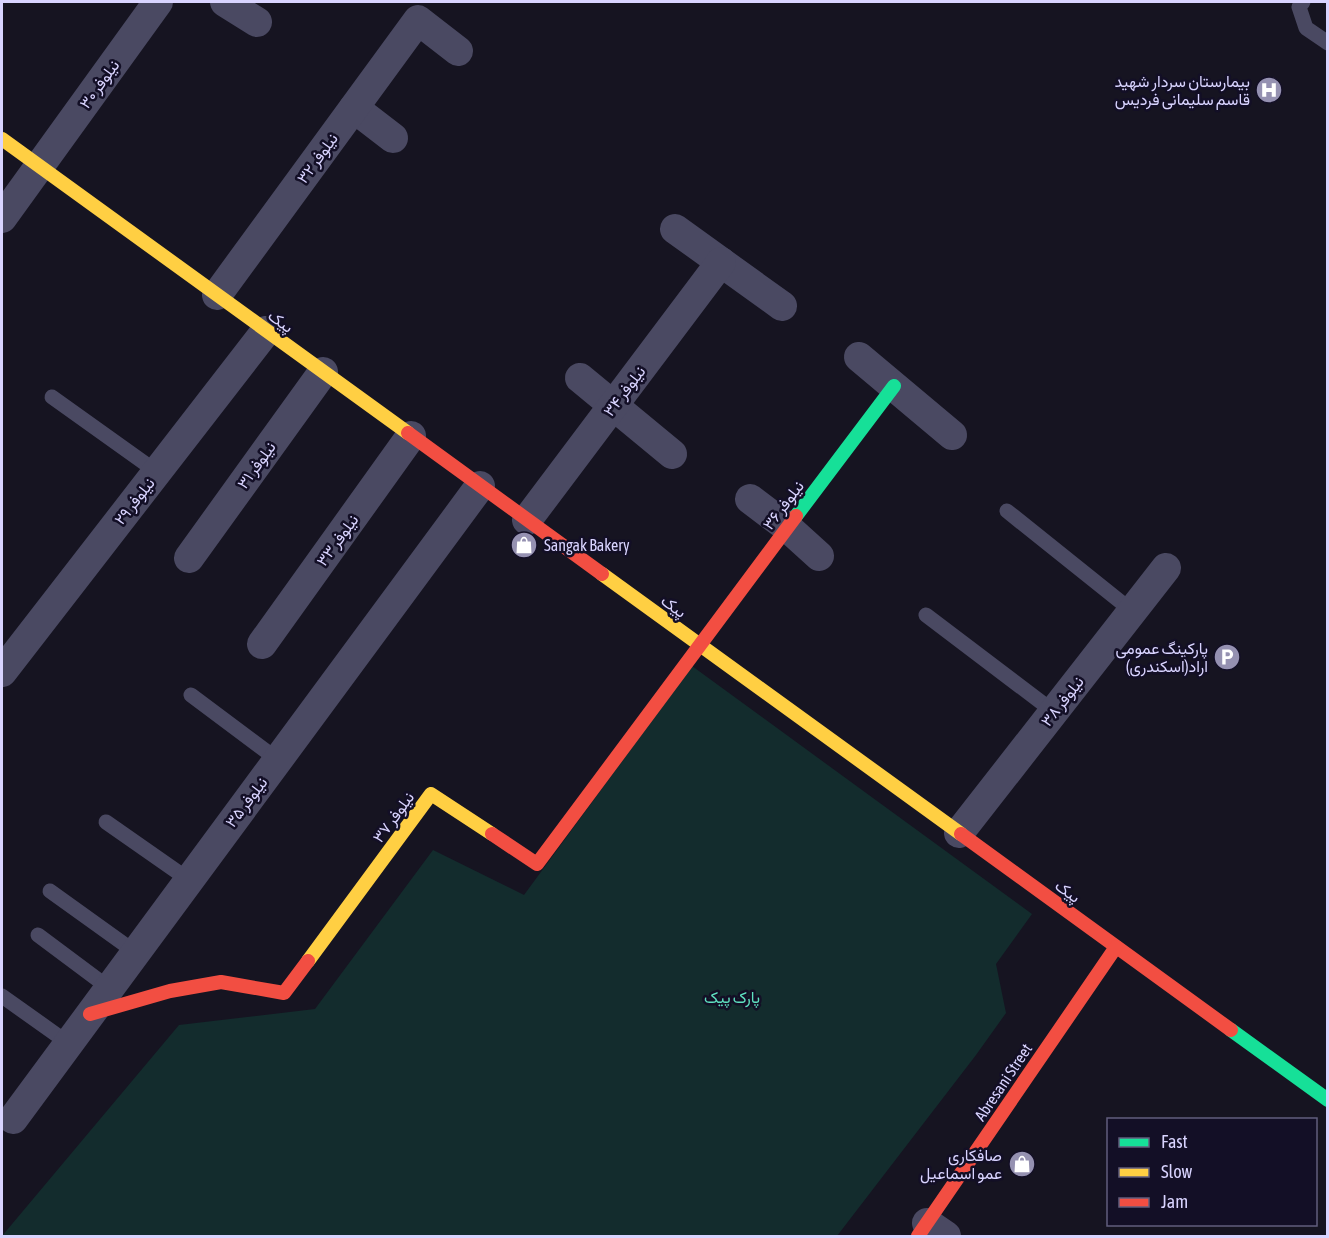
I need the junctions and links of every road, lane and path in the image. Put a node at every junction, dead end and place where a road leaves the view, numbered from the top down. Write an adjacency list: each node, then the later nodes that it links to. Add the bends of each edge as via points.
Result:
1 (158, 2): 10 (street, نیلوفر ۳۰)
2 (225, 2): 4 (street)
3 (1303, 2): 5 (lane, via 1299,7 1306,28)
4 (257, 22)
5 (1328, 43)
6 (458, 51): 7 (street, نیلوفر ۳۲, via 418,20)
7 (354, 108): 8 (street); 14 (street, نیلوفر ۳۲)
8 (393, 138)
9 (2, 139): 10 (street, پیک)
10 (39, 166): 11 (street, نیلوفر ۳۰); 14 (street, پیک)
11 (2, 219)
12 (675, 229): 13 (street)
13 (721, 262): 15 (street); 22 (street, نیلوفر ۳۴)
14 (217, 295): 16 (street, پیک)
15 (782, 306)
16 (266, 331): 18 (street, پیک); 26 (street, نیلوفر ۲۹)
17 (859, 357): 20 (street)
18 (323, 372): 24 (street, پیک); 33 (street, نیلوفر ۳۱)
19 (580, 378): 22 (street)
20 (894, 386): 23 (street); 31 (street, نیلوفر ۳۶)
21 (52, 398): 26 (lane)
22 (613, 405): 25 (street); 30 (street, نیلوفر ۳۴)
23 (952, 435)
24 (411, 436): 27 (street, پیک); 38 (street, نیلوفر ۳۳)
25 (672, 454)
26 (157, 472): 39 (street, نیلوفر ۲۹)
27 (480, 486): 30 (street, پیک); 42 (street, نیلوفر ۳۵)
28 (750, 499): 31 (street)
29 (1007, 511): 35 (lane)
30 (527, 520): 37 (street, پیک)
31 (787, 527): 32 (street); 37 (street, نیلوفر ۳۶)
32 (819, 556)
33 (189, 558)
34 (1166, 568): 35 (street, نیلوفر ۳۸)
35 (1132, 611): 41 (street, نیلوفر ۳۸)
36 (926, 615): 41 (lane)
37 (699, 644): 44 (street, پیک); 52 (street, نیلوفر ۳۷, via 537,864 431,794 284,993 220,982 170,991)
38 (262, 645)
39 (2, 672)
40 (191, 695): 42 (lane)
41 (1053, 712): 44 (street, نیلوفر ۳۸)
42 (278, 760): 45 (street, نیلوفر ۳۵)
43 (106, 822): 45 (lane)
44 (959, 833): 48 (street, پیک)
45 (189, 880): 49 (street, نیلوفر ۳۵)
46 (50, 891): 49 (lane)
47 (38, 935): 50 (lane)
48 (1116, 946): 54 (street, پیک); 56 (street, Abresani Street)
49 (135, 952): 50 (street, نیلوفر ۳۵)
50 (109, 988): 52 (street, نیلوفر ۳۵)
51 (2, 996): 53 (lane)
52 (90, 1014): 53 (street, نیلوفر ۳۵)
53 (68, 1043): 55 (street, نیلوفر ۳۵)
54 (1328, 1100)
55 (13, 1119)
56 (930, 1232)

